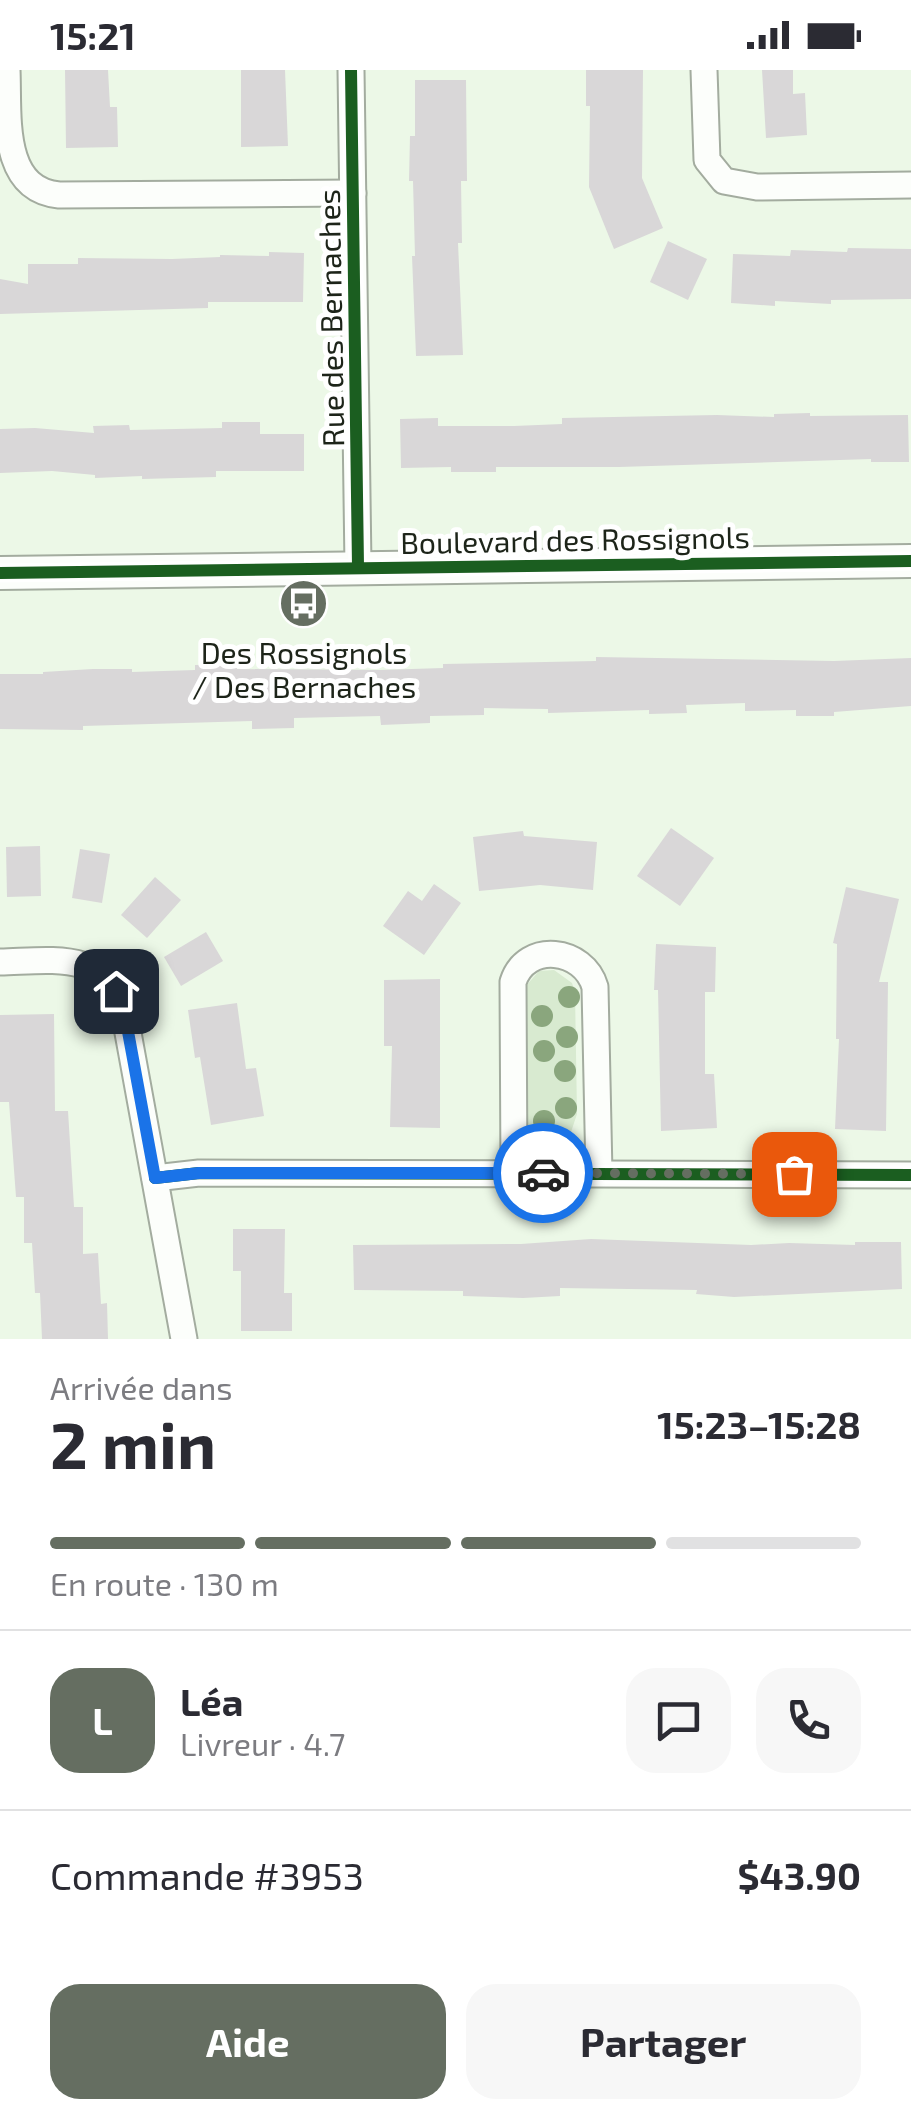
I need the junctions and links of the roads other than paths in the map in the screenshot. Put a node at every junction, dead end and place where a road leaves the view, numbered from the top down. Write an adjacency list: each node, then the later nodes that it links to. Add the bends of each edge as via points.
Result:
1 (7, 70): 5 (street, via 13,160 41,192)
2 (351, 70): 5 (street, Rue des Bernaches)
3 (704, 70): 4 (street, via 707,160 724,181 757,187)
4 (911, 185)
5 (353, 192): 7 (street, Rue des Bernaches)
6 (911, 562): 7 (street, Boulevard des Rossignols)
7 (358, 566): 8 (street, Boulevard des Rossignols)
8 (0, 573)
9 (0, 962): 13 (street, via 74,962 94,969 116,991)
10 (514, 1173): 11 (street); 11 (street, via 512,982 524,962 547,954 578,961 595,987); 13 (street)
11 (598, 1173): 12 (street)
12 (911, 1175)
13 (155, 1178): 14 (street)
14 (184, 1339)

